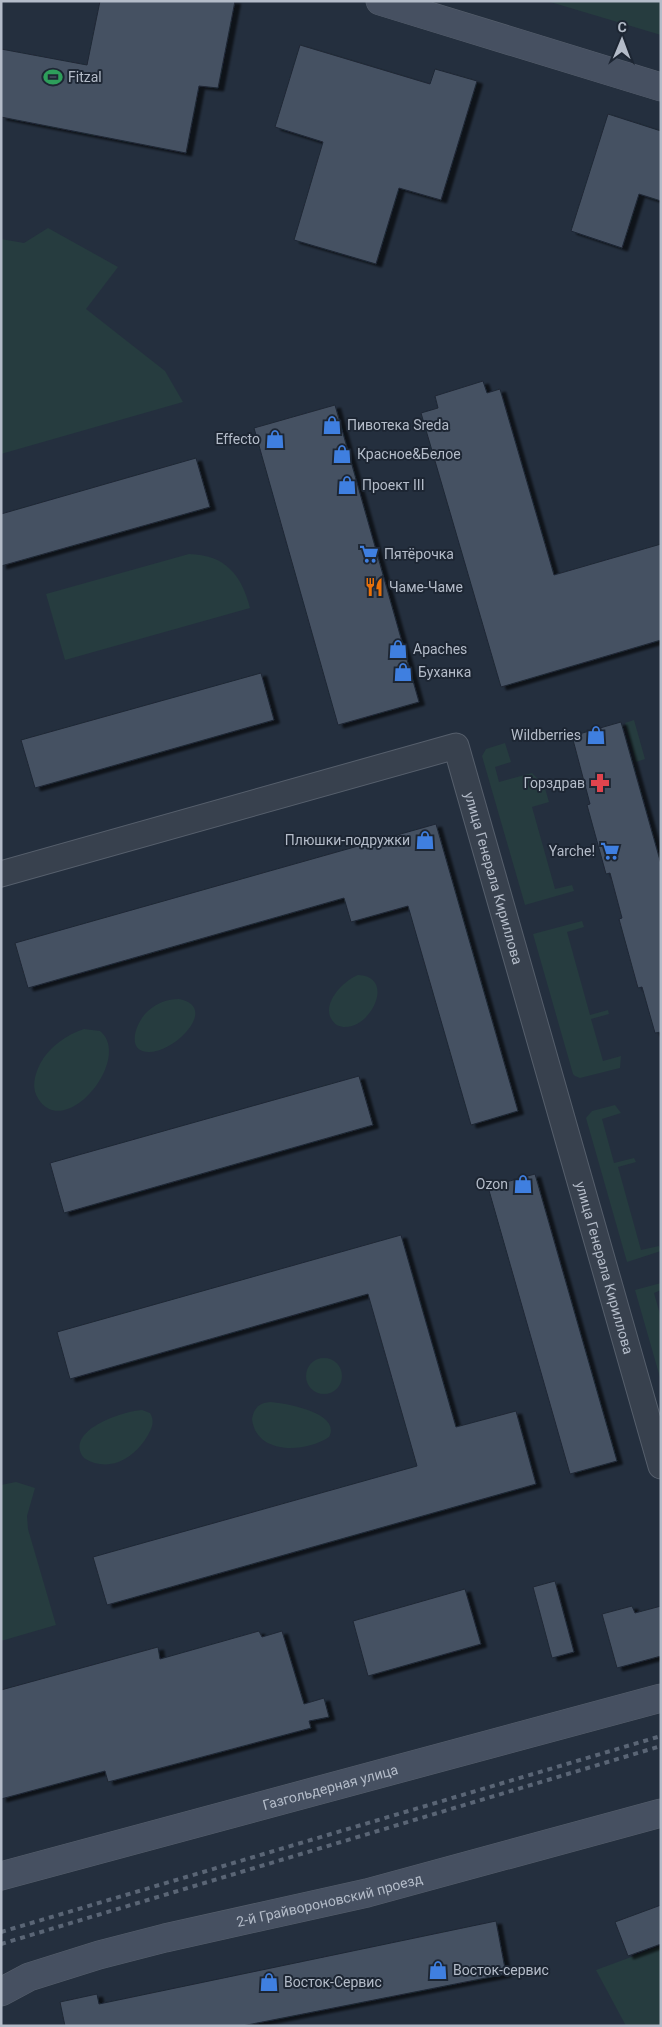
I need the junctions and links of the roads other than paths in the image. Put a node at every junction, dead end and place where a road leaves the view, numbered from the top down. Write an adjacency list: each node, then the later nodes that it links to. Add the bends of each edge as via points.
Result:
1 (380, 1): 2 (street)
2 (661, 87)
3 (1, 874): 4 (street, улица Генерала Кириллова, via 456,746)
4 (661, 1466)
5 (661, 1698): 7 (street, Газгольдерная улица)
6 (661, 1813): 8 (street, 2-й Грайвороновский проезд, via 367,1893 109,1953 29,1977)
7 (1, 1876)
8 (1, 1992)

